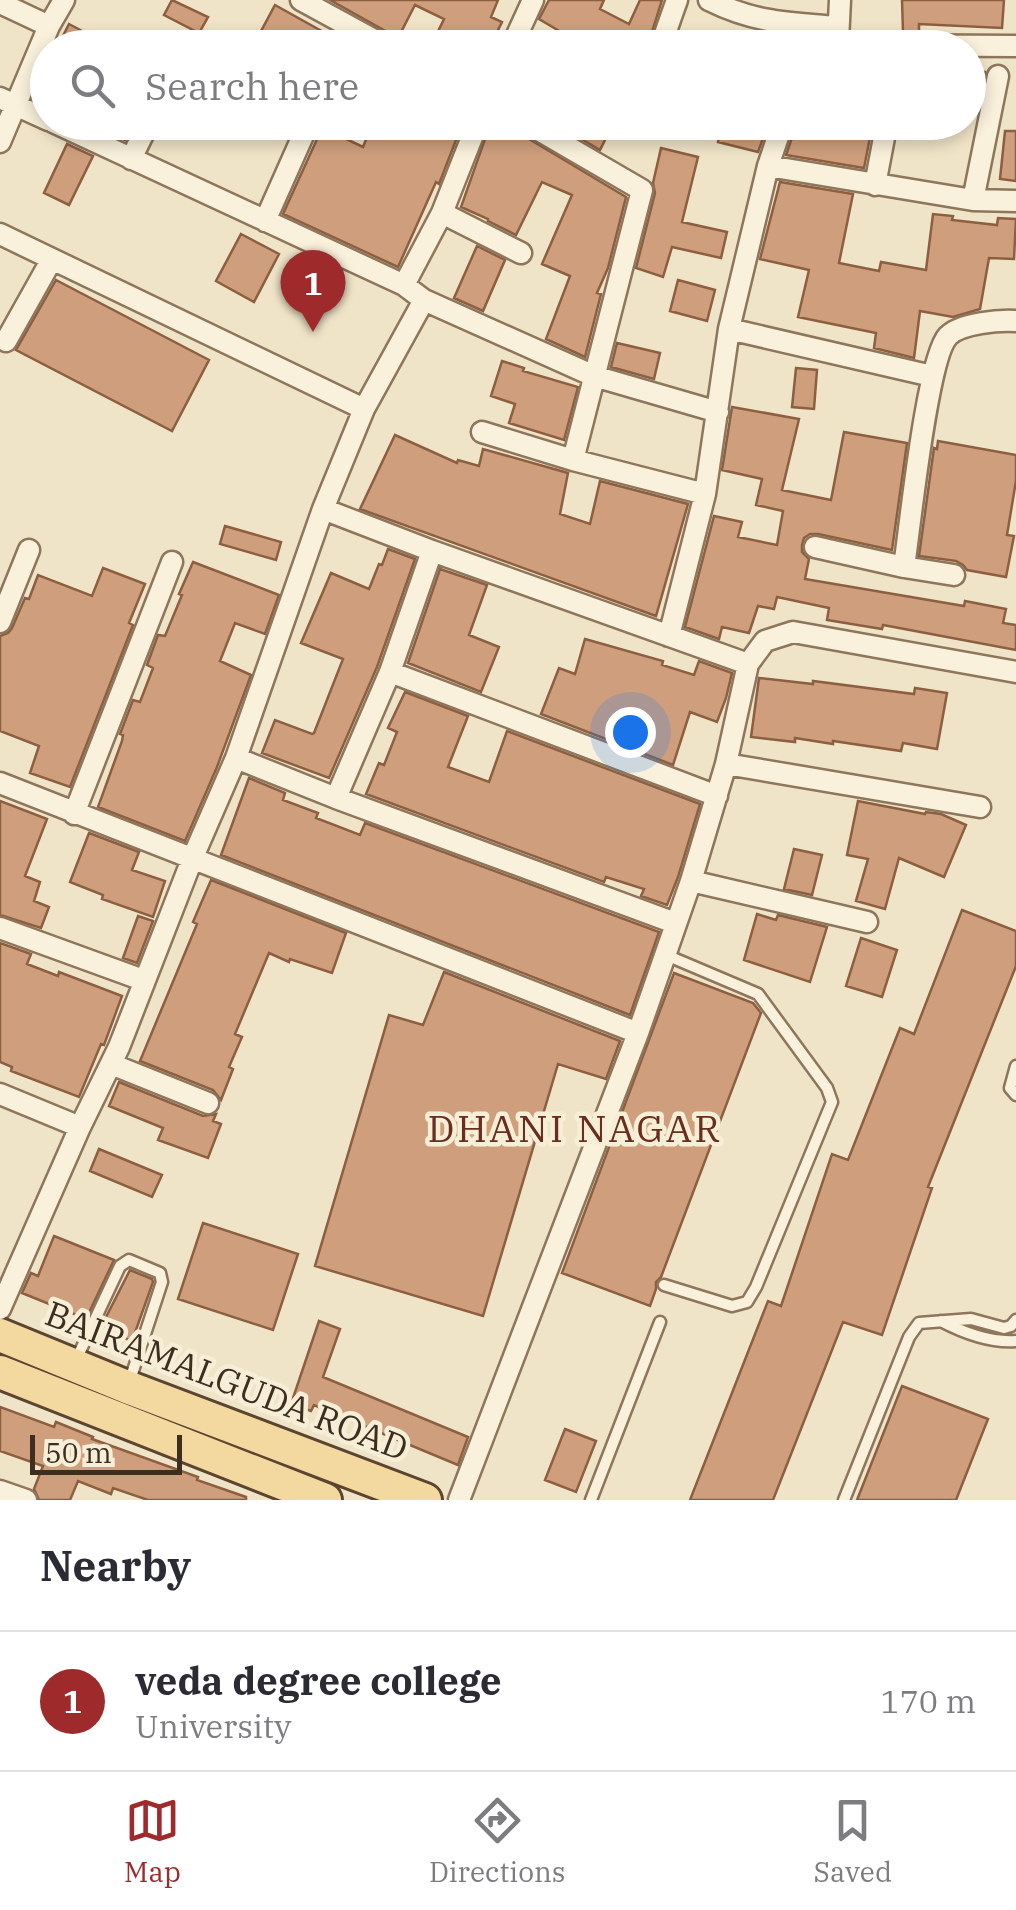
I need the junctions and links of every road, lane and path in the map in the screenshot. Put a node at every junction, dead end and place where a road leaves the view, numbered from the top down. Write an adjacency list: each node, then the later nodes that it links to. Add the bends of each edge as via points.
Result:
1 (64, 0): 8 (street)
2 (300, 0): 10 (street)
3 (532, 0): 11 (street)
4 (677, 0): 12 (street)
5 (709, 0): 13 (street)
6 (840, 0): 14 (street)
7 (0, 4): 8 (street)
8 (49, 26): 9 (street)
9 (47, 30)
10 (355, 30)
11 (519, 30)
12 (666, 30)
13 (799, 30)
14 (838, 30)
15 (986, 45): 16 (street)
16 (1016, 46)
17 (30, 61): 19 (street)
18 (998, 76): 20 (street)
19 (8, 102): 29 (street)
20 (986, 136)
21 (92, 140): 30 (street)
22 (140, 140): 30 (street)
23 (300, 140): 36 (street)
24 (471, 140): 35 (street)
25 (556, 140): 45 (street, via 642,190)
26 (777, 140): 31 (street)
27 (884, 140): 32 (street)
28 (985, 140): 33 (street)
29 (0, 142)
30 (131, 158): 36 (street)
31 (768, 166): 32 (street); 43 (street)
32 (875, 185): 33 (street)
33 (973, 200): 34 (street)
34 (1016, 201)
35 (442, 213): 38 (street); 40 (street)
36 (265, 221): 40 (street)
37 (0, 234): 39 (street)
38 (522, 254)
39 (52, 259): 44 (street); 47 (street)
40 (404, 286): 41 (street)
41 (424, 300): 45 (street); 47 (street)
42 (1016, 322): 46 (street, via 1000,320 947,336)
43 (728, 329): 46 (street); 48 (street)
44 (6, 341)
45 (594, 376): 48 (street); 50 (street)
46 (932, 376): 57 (street)
47 (364, 409): 52 (street)
48 (718, 412): 51 (street)
49 (482, 432): 50 (street)
50 (573, 460): 51 (street)
51 (705, 494): 60 (street)
52 (323, 509): 55 (street); 64 (street)
53 (816, 548): 57 (street)
54 (28, 550): 59 (street)
55 (432, 551): 60 (street); 62 (street)
56 (172, 562): 70 (street)
57 (904, 567): 58 (street)
58 (954, 575)
59 (0, 622)
60 (669, 636): 61 (street)
61 (748, 664): 63 (street, via 765,641 794,632); 65 (street)
62 (390, 672): 67 (street); 68 (street)
63 (1016, 672)
64 (236, 758): 68 (street); 71 (street)
65 (726, 764): 67 (street); 69 (street)
66 (0, 784): 70 (street)
67 (717, 796): 72 (street)
68 (336, 798): 74 (street)
69 (980, 807)
70 (74, 814): 71 (street)
71 (193, 857): 77 (street); 78 (street)
72 (691, 881): 73 (street); 74 (street)
73 (867, 922)
74 (676, 923): 76 (street)
75 (0, 928): 77 (street)
76 (665, 954): 78 (street); 85 (lane, via 758,994 832,1102 747,1302 732,1306)
77 (143, 980): 79 (street)
78 (638, 1033): 99 (street)
79 (111, 1064): 83 (street); 84 (street)
80 (1016, 1066): 82 (lane, via 1010,1088)
81 (0, 1094): 84 (street)
82 (1016, 1094)
83 (208, 1103)
84 (80, 1127): 86 (street)
85 (664, 1285)
86 (0, 1309)
87 (939, 1320): 88 (lane, via 972,1319 1004,1328); 91 (lane, via 968,1334); 101 (lane, via 918,1323 910,1337)
88 (1016, 1320)
89 (660, 1322): 100 (lane)
90 (0, 1335): 92 (main road, BAIRAMALGUDA ROAD)
91 (1016, 1341)
92 (74, 1365): 94 (main road, BAIRAMALGUDA ROAD); 94 (lane, via 120,1266 130,1260 160,1272)
93 (0, 1372): 97 (main road)
94 (128, 1387): 98 (main road, BAIRAMALGUDA ROAD)
95 (0, 1490): 96 (street)
96 (26, 1500)
97 (326, 1500)
98 (426, 1500)
99 (460, 1500)
100 (590, 1500)
101 (844, 1500)

